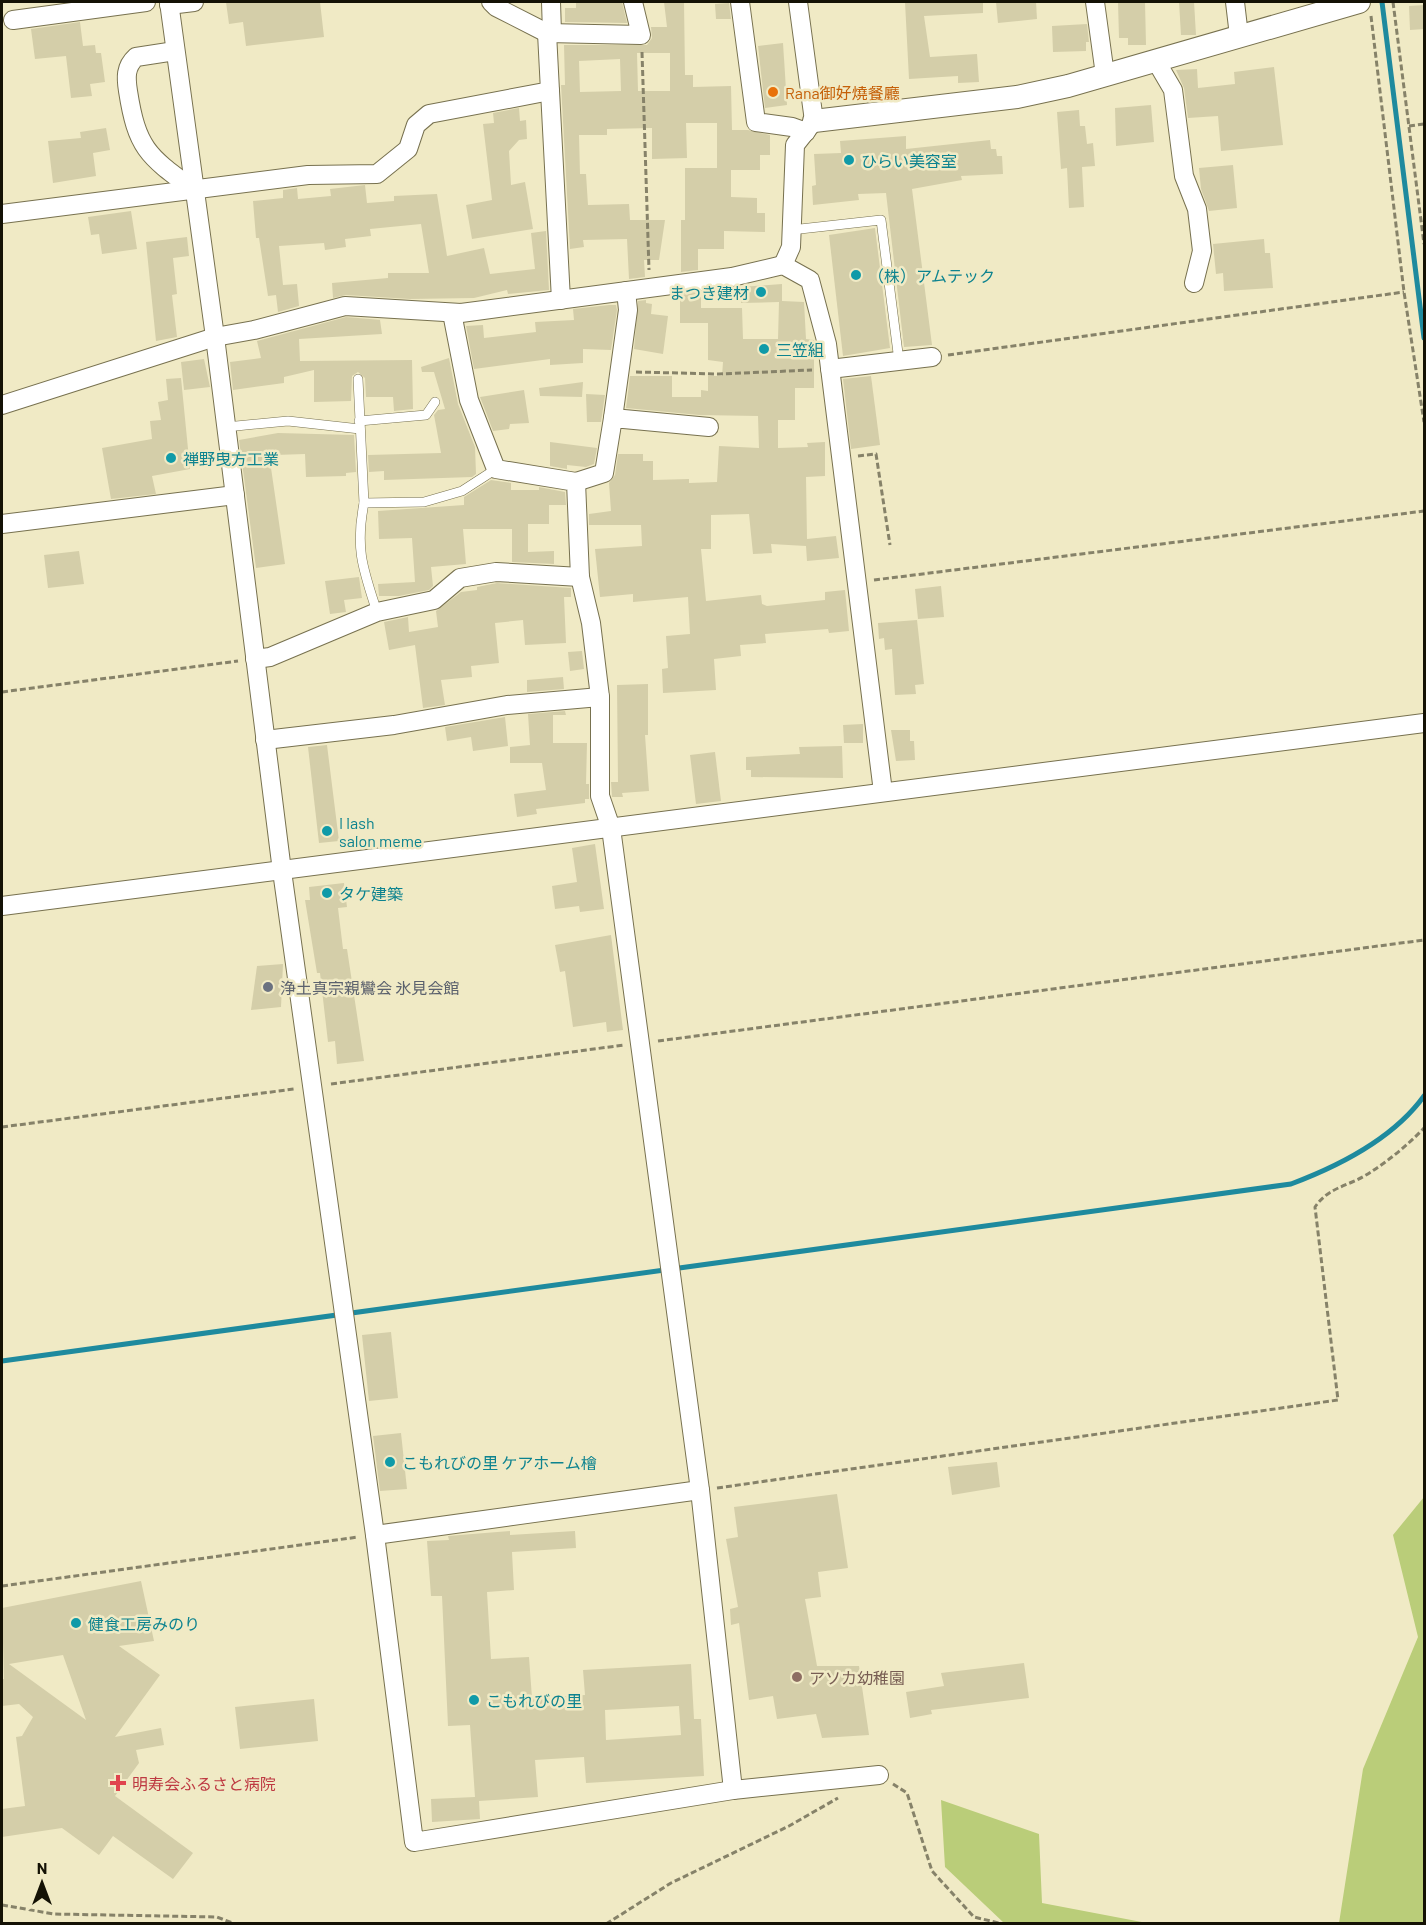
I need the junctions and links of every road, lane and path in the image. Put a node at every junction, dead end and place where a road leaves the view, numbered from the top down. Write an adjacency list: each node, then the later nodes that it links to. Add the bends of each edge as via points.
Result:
1 (146, 2): 13 (street)
2 (194, 2): 11 (street)
3 (491, 2): 14 (street)
4 (551, 2): 14 (street)
5 (633, 2): 15 (street)
6 (740, 2): 22 (street, via 756,122)
7 (798, 2): 22 (street)
8 (1095, 2): 19 (street)
9 (1235, 2): 16 (street)
10 (1393, 2): 23 (path)
11 (169, 3): 17 (street)
12 (1365, 7): 16 (street); 32 (path)
13 (13, 20)
14 (549, 33): 15 (street); 20 (street)
15 (641, 35): 30 (path)
16 (1239, 36): 18 (street)
17 (175, 51): 24 (street); 24 (street, via 136,57 128,68 127,82 134,123 144,147)
18 (1156, 61): 19 (street); 29 (street, via 1173,90 1185,176 1197,209 1202,251)
19 (1105, 75): 22 (street, via 1017,97)
20 (550, 91): 24 (street, via 429,114 416,125 408,149 377,174 308,175); 33 (street)
21 (1425, 124): 23 (path)
22 (810, 126): 26 (street, via 795,145)
23 (1409, 126): 27 (path)
24 (193, 189): 25 (street); 35 (street)
25 (2, 214)
26 (791, 230): 28 (street); 37 (lane, via 881,220)
27 (1425, 244)
28 (783, 265): 30 (street, via 732,277); 38 (street, via 810,280)
29 (1194, 283)
30 (650, 288): 31 (street)
31 (626, 291): 33 (street); 39 (street, via 628,310)
32 (1404, 292): 36 (path); 44 (path)
33 (561, 300): 34 (street)
34 (452, 313): 35 (street, via 345,306); 49 (street, via 469,400)
35 (215, 337): 42 (street); 46 (street)
36 (932, 357): 37 (street)
37 (899, 361): 38 (street)
38 (830, 369): 39 (path, via 759,374); 48 (street)
39 (619, 372): 43 (street)
40 (358, 379): 45 (lane)
41 (435, 402): 45 (lane, via 426,415)
42 (2, 405)
43 (613, 418): 47 (street); 50 (street, via 604,473)
44 (1425, 422)
45 (360, 425): 46 (lane, via 288,421); 52 (lane)
46 (226, 427): 51 (street)
47 (709, 427)
48 (841, 459): 55 (path, via 876,454); 57 (street)
49 (496, 469): 50 (street); 52 (lane, via 462,491 424,502)
50 (576, 482): 56 (street)
51 (235, 495): 54 (street); 59 (street)
52 (364, 503): 58 (lane, via 359,557)
53 (1425, 511): 57 (path)
54 (2, 524)
55 (890, 545)
56 (580, 577): 58 (street, via 496,572 460,578 434,600); 61 (street, via 591,623)
57 (857, 582): 64 (street)
58 (377, 612): 59 (street, via 270,657)
59 (255, 659): 60 (path); 63 (street)
60 (2, 692)
61 (600, 697): 63 (street, via 507,705 394,725); 65 (street, via 600,796)
62 (1425, 723): 64 (street)
63 (265, 740): 66 (street)
64 (883, 792): 65 (street)
65 (611, 828): 66 (street); 69 (street)
66 (282, 871): 67 (street); 70 (street)
67 (2, 906)
68 (1425, 940): 69 (path)
69 (638, 1043): 70 (path); 73 (street)
70 (312, 1087): 71 (path); 74 (street)
71 (2, 1127)
72 (1425, 1128): 73 (path, via 1410,1144 1364,1176 1324,1195 1315,1207 1338,1400)
73 (700, 1490): 74 (street); 77 (street)
74 (375, 1534): 75 (path); 77 (street, via 414,1842)
75 (2, 1586)
76 (879, 1774): 77 (street); 82 (path, via 907,1793 932,1871 974,1917)
77 (733, 1790)
78 (839, 1797): 81 (path, via 789,1826 671,1883)
79 (2, 1905): 80 (path, via 54,1914 217,1917)
80 (235, 1923)
81 (606, 1923)
82 (1003, 1923)

